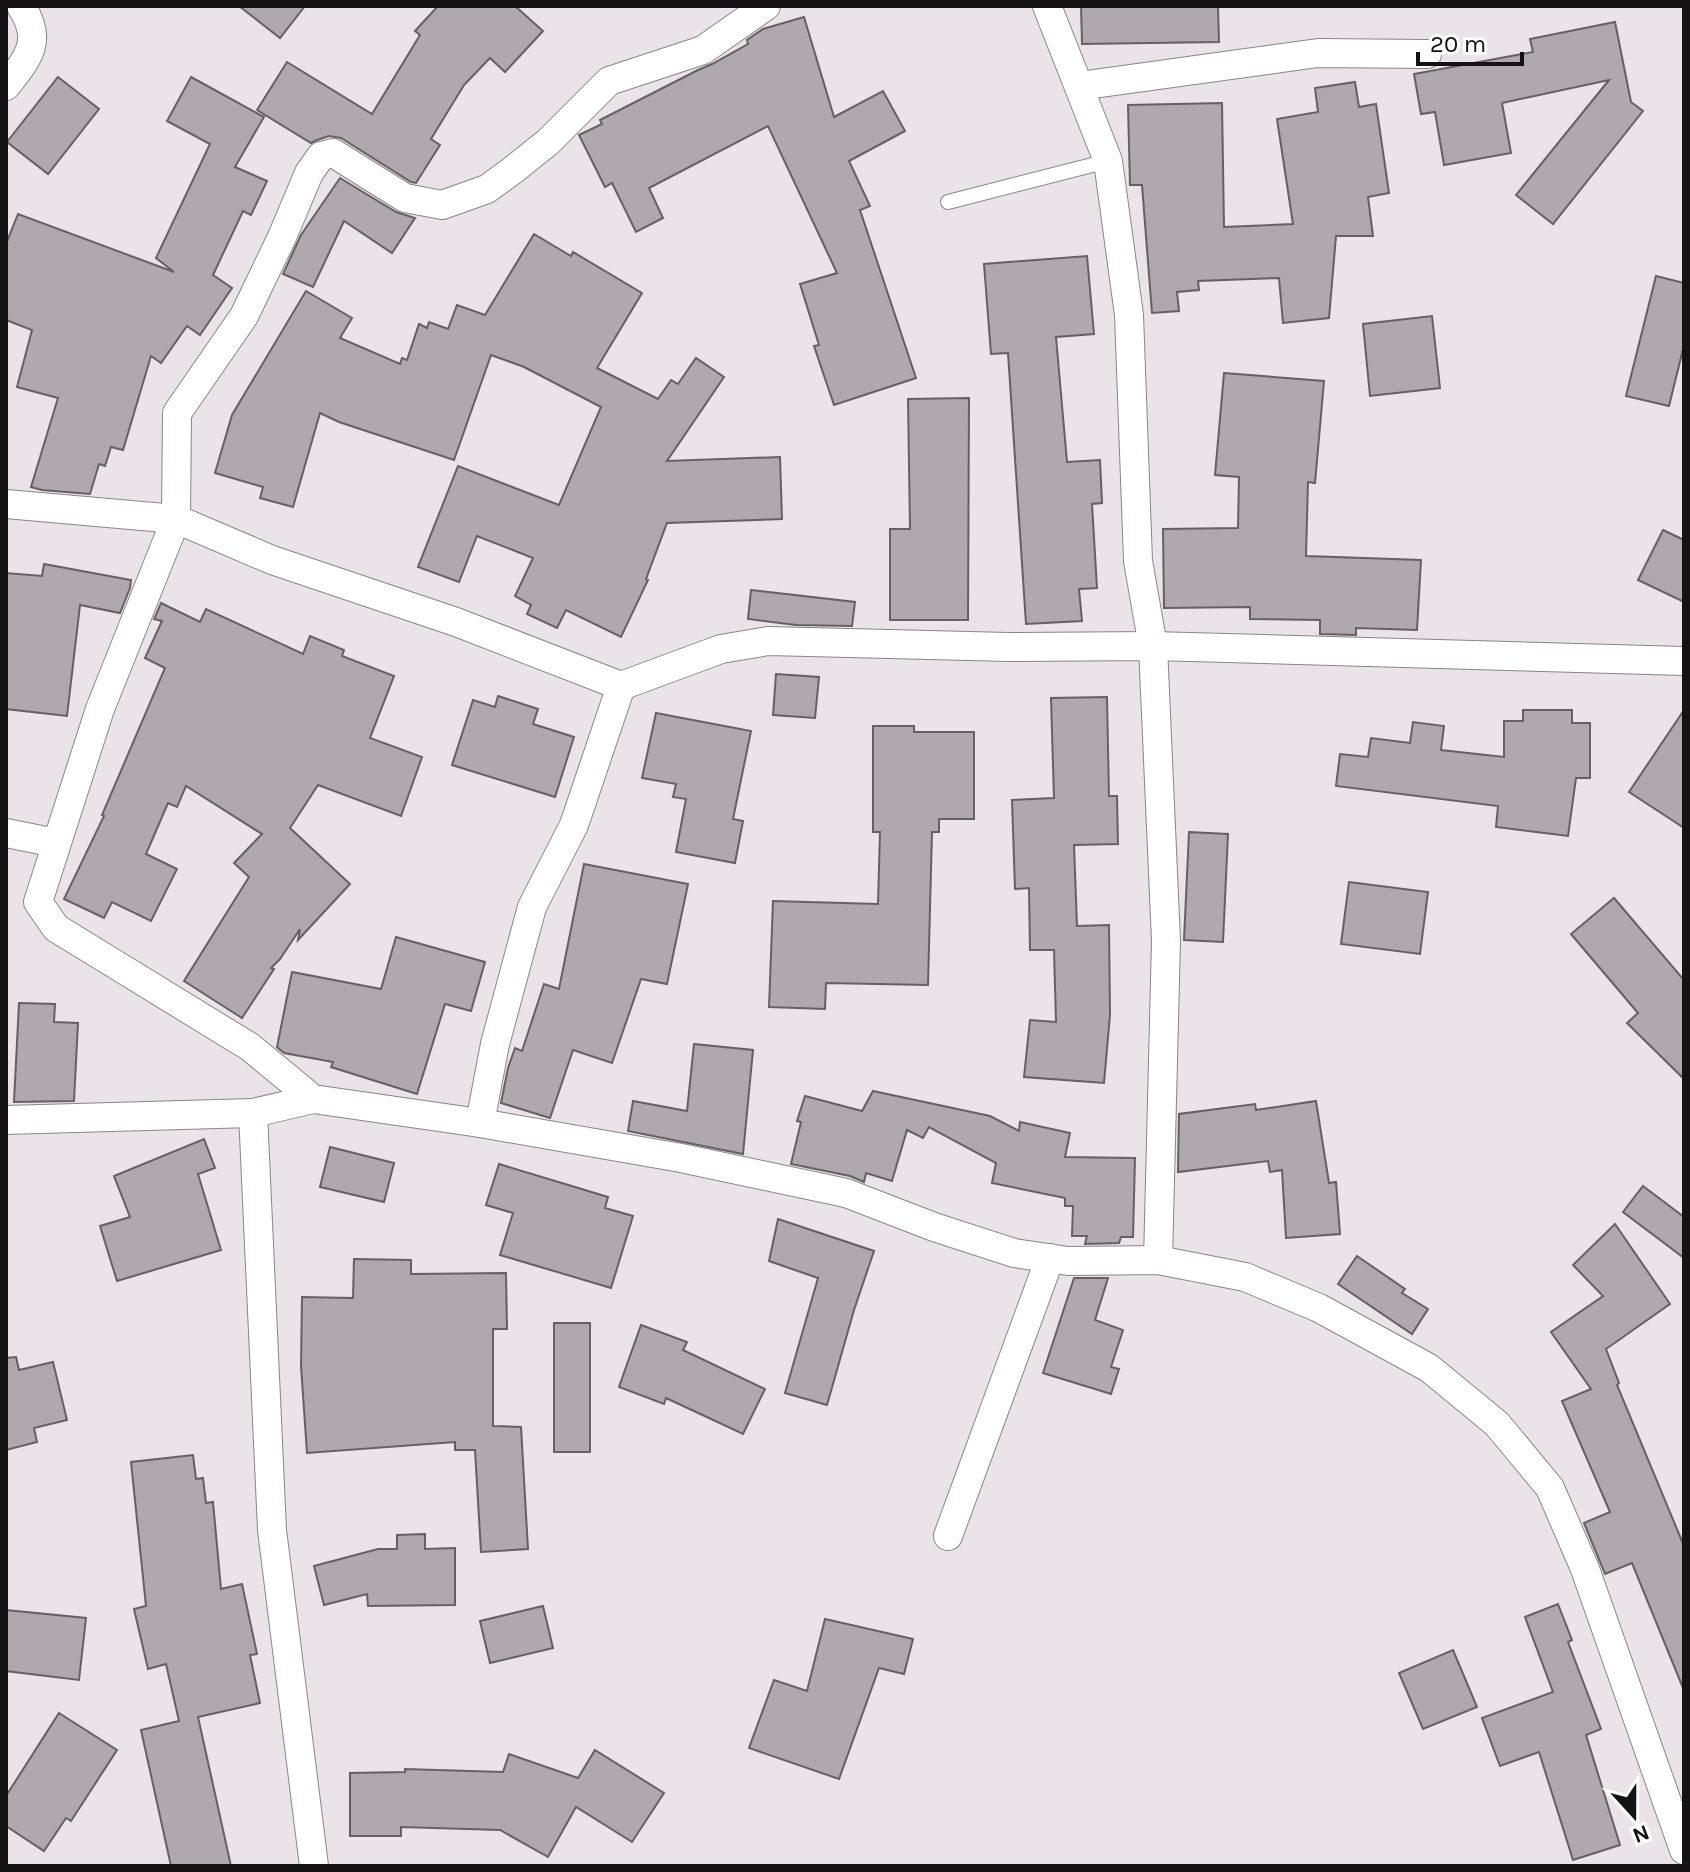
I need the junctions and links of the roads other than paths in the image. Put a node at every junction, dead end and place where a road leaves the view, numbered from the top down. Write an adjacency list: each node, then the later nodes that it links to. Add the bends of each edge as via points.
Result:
1 (21, 6): 5 (street, via 34,37 27,59)
2 (766, 6): 10 (street, via 703,50 609,81 548,142 487,189 442,205 405,198 333,153 321,156 244,316 177,413)
3 (1047, 6): 6 (street)
4 (1427, 54): 6 (street, via 1318,53)
5 (6, 86)
6 (1079, 86): 7 (street)
7 (1108, 161): 8 (lane); 11 (street, via 1129,315 1138,561)
8 (948, 202)
9 (6, 504): 10 (street)
10 (176, 519): 13 (street, via 272,560 456,622); 15 (street, via 100,709)
11 (1153, 646): 12 (street); 13 (street, via 768,641 721,649); 21 (street, via 1166,941)
12 (1684, 661)
13 (621, 686): 19 (street, via 574,825 532,907)
14 (6, 833): 15 (street)
15 (56, 843): 16 (street, via 38,902 56,928 250,1047)
16 (313, 1099): 17 (street); 19 (street)
17 (253, 1113): 18 (street); 24 (street, via 272,1530)
18 (6, 1120)
19 (480, 1123): 20 (street, via 846,1193 1014,1253)
20 (1050, 1258): 21 (street); 22 (street)
21 (1158, 1260): 23 (street, via 1245,1277 1319,1308 1429,1368 1497,1424 1550,1488 1585,1569)
22 (948, 1536)
23 (1684, 1850)
24 (314, 1866)

